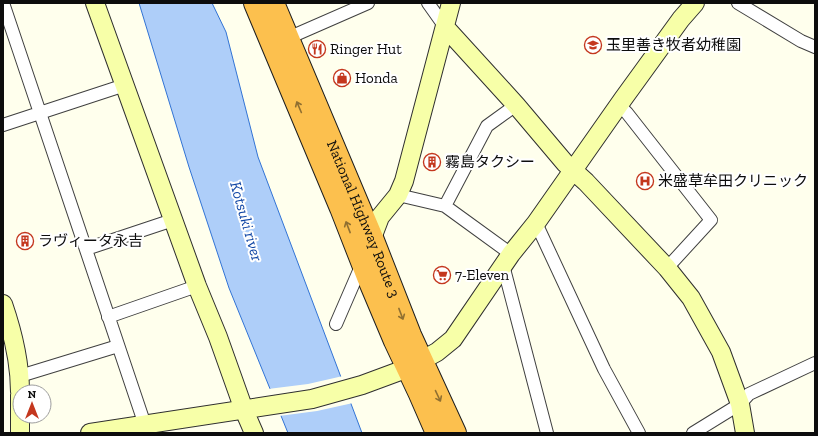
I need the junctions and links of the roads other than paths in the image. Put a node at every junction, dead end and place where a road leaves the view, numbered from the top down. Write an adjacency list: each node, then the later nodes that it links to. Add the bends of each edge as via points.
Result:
1 (3, 3): 16 (street)
2 (95, 3): 13 (street)
3 (255, 3): 26 (highway, National Highway Route 3, one-way to 3)
4 (273, 3): 11 (highway, National Highway Route 3)
5 (368, 3): 11 (street)
6 (428, 3): 10 (street)
7 (451, 3): 10 (street)
8 (695, 3): 15 (street)
9 (738, 3): 12 (street)
10 (445, 27): 14 (street); 19 (street, via 404,181)
11 (288, 38): 23 (highway, National Highway Route 3)
12 (815, 47)
13 (125, 85): 16 (street); 21 (street)
14 (516, 105): 18 (street, via 565,163); 20 (street, via 487,126)
15 (619, 106): 18 (street); 27 (street, via 710,220)
16 (40, 114): 17 (street); 24 (street)
17 (3, 125)
18 (574, 170): 22 (street); 27 (street)
19 (398, 195): 20 (street); 23 (street, via 380,217)
20 (445, 206): 25 (street)
21 (173, 220): 24 (street); 28 (street)
22 (536, 223): 25 (street); 44 (street, via 604,369)
23 (372, 238): 26 (street); 34 (highway, National Highway Route 3, one-way to 34, via 408,330)
24 (86, 249): 30 (street)
25 (507, 259): 34 (street, via 453,339 437,352); 43 (street)
26 (362, 264): 31 (street); 34 (highway, National Highway Route 3, via 395,341)
27 (667, 268): 36 (street, via 691,298 720,352)
28 (197, 286): 30 (street); 37 (street)
29 (3, 304): 35 (street, via 16,351)
30 (108, 317): 32 (street)
31 (336, 324)
32 (118, 346): 35 (street); 38 (street)
33 (815, 362): 36 (street, via 749,394)
34 (415, 364): 37 (street, via 362,385 312,399); 41 (highway, National Highway Route 3); 42 (highway, National Highway Route 3, one-way to 42)
35 (20, 384)
36 (740, 404): 45 (street); 46 (street)
37 (252, 408): 38 (street); 40 (street)
38 (145, 425): 39 (street)
39 (97, 432)
40 (254, 433)
41 (437, 433)
42 (455, 433)
43 (546, 433)
44 (640, 433)
45 (694, 433)
46 (746, 433)

